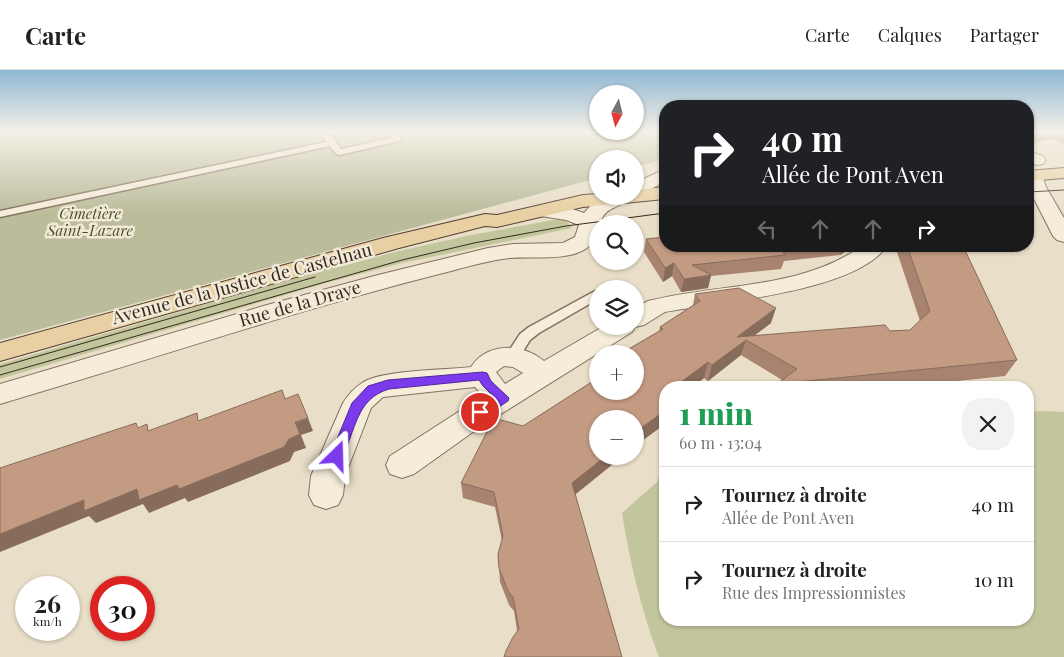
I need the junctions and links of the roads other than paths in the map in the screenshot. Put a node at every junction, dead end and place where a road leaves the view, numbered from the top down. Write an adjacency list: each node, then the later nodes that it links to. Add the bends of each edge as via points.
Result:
1 (255, 159): 20 (lane)
2 (1058, 159): 3 (main road)
3 (1034, 165)
4 (1034, 166): 6 (main road)
5 (1034, 167): 7 (main road)
6 (1064, 168)
7 (1064, 173)
8 (1034, 176): 18 (street)
9 (659, 177): 10 (street, Rue de la Draye)
10 (644, 186)
11 (659, 186): 12 (main road, Avenue de la Justice de Castelnau)
12 (644, 190)
13 (644, 193): 14 (main road, Avenue de la Justice de Castelnau)
14 (659, 193)
15 (589, 195): 21 (main road, Avenue de la Justice de Castelnau)
16 (589, 200): 19 (main road, Avenue de la Justice de Castelnau)
17 (601, 205): 22 (street, Rue de la Draye)
18 (1037, 205): 23 (street)
19 (541, 211): 21 (main road, Avenue de la Justice de Castelnau, via 497,221); 22 (street, via 569,214)
20 (0, 214)
21 (485, 220): 28 (main road, Avenue de la Justice de Castelnau)
22 (588, 221): 32 (street, Rue de la Draye, via 587,236 571,247 506,251 388,279)
23 (1064, 236)
24 (868, 252): 26 (street, via 854,262 806,282 666,304)
25 (589, 298): 29 (lane, via 525,336)
26 (644, 314)
27 (608, 335): 30 (street)
28 (0, 352)
29 (512, 356): 30 (street, via 524,360); 31 (street, via 493,359 486,364)
30 (542, 375): 33 (street)
31 (483, 376): 33 (street); 35 (street, via 373,389 358,403 328,476)
32 (0, 394)
33 (503, 398): 34 (street)
34 (402, 465)
35 (326, 494)

